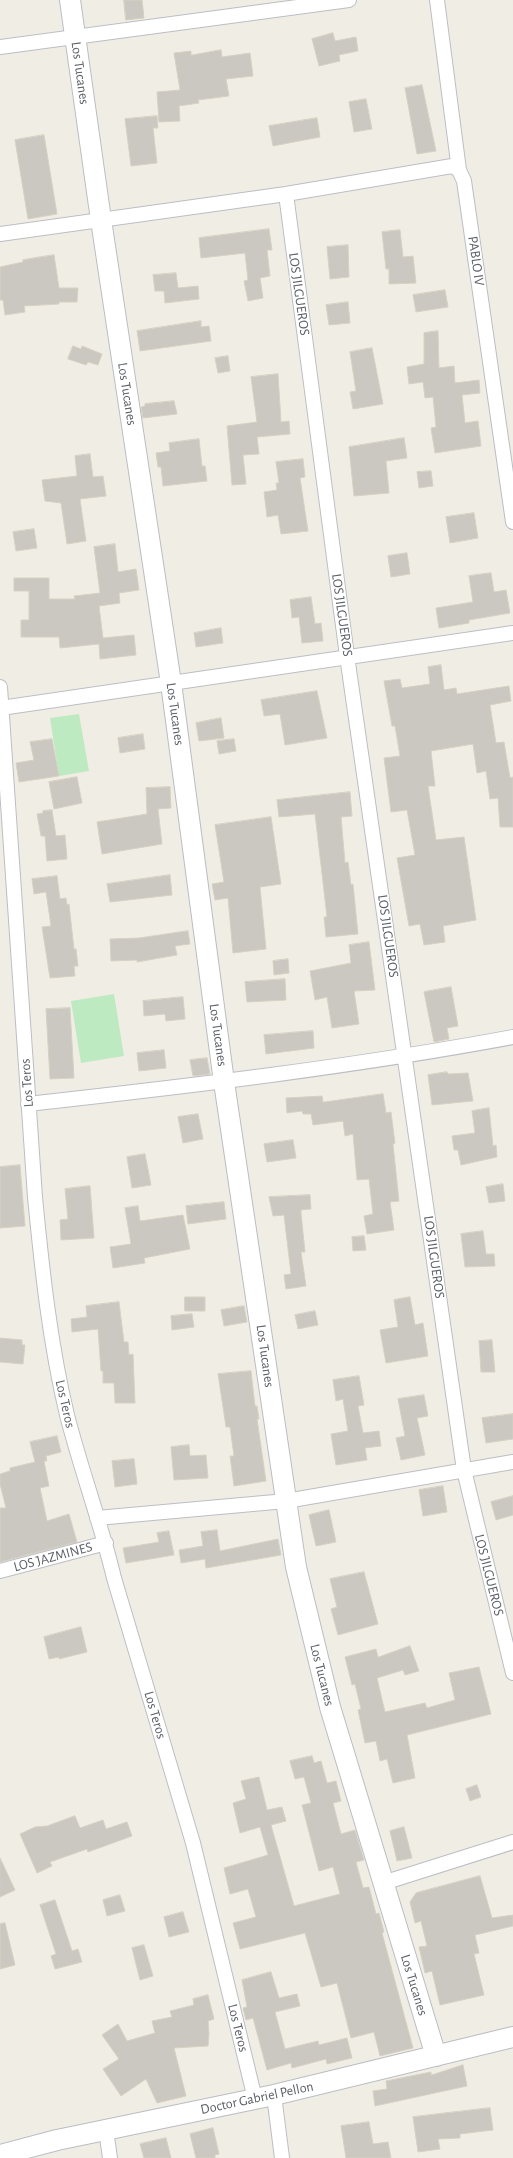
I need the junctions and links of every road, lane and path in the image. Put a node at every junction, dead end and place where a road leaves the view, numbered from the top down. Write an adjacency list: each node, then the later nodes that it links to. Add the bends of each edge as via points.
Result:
1 (70, 0): 4 (street, Los Tucanes)
2 (349, 0): 4 (street)
3 (437, 0): 6 (street, PABLO IV)
4 (75, 37): 5 (street); 8 (street, Los Tucanes)
5 (0, 47)
6 (459, 170): 7 (street, via 452,166); 10 (street, PABLO IV, via 464,181)
7 (286, 194): 8 (street); 12 (street, LOS JILGUEROS)
8 (101, 220): 9 (street); 13 (street, Los Tucanes)
9 (0, 234)
10 (513, 522)
11 (513, 633): 12 (street)
12 (347, 656): 13 (street); 17 (street, LOS JILGUEROS)
13 (171, 683): 15 (street); 18 (street, Los Tucanes)
14 (0, 687): 15 (street, Los Teros)
15 (1, 708): 19 (street, Los Teros)
16 (513, 1038): 17 (street)
17 (406, 1057): 18 (street); 21 (street, LOS JILGUEROS)
18 (224, 1082): 19 (street); 22 (street, Los Tucanes)
19 (28, 1104): 23 (street, Los Teros, via 43,1278 60,1381 75,1446)
20 (513, 1462): 21 (street)
21 (464, 1470): 22 (street); 26 (street, LOS JILGUEROS)
22 (286, 1501): 23 (street); 28 (street, Los Tucanes, via 296,1567 330,1707)
23 (97, 1518): 24 (street, Los Teros)
24 (106, 1543): 25 (street, LOS JAZMINES); 31 (street, Los Teros)
25 (0, 1571)
26 (513, 1673)
27 (513, 1842): 28 (street)
28 (383, 1883): 30 (street, Los Tucanes)
29 (513, 2036): 30 (street, Doctor Gabriel Pellon)
30 (436, 2056): 31 (street, Doctor Gabriel Pellon)
31 (265, 2097): 32 (street, Doctor Gabriel Pellon); 35 (street, Los Teros)
32 (106, 2130): 33 (street, Doctor Gabriel Pellon); 34 (street)
33 (0, 2155)
34 (110, 2158)
35 (282, 2158)

